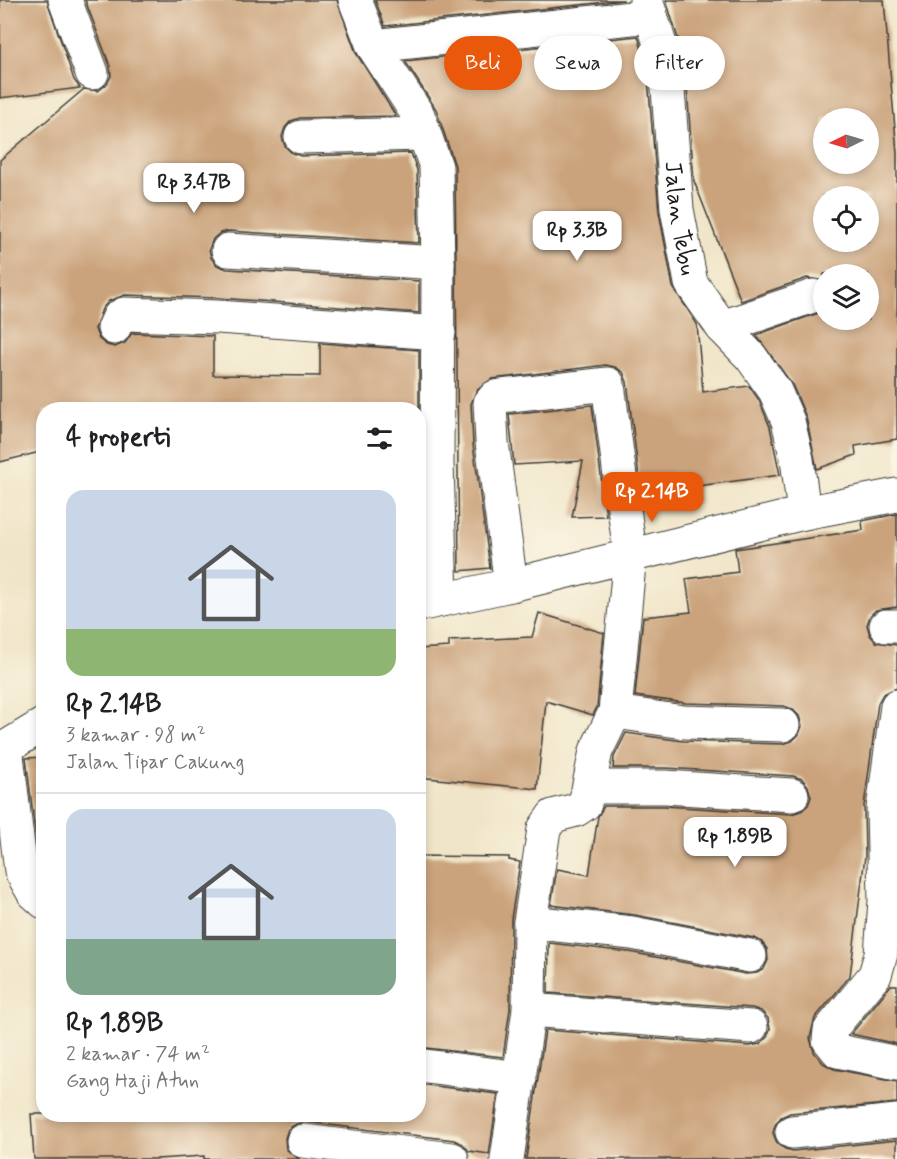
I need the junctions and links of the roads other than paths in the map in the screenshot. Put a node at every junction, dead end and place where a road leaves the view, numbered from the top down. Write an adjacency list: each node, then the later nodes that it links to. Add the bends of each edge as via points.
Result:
1 (65, 0): 5 (street)
2 (355, 0): 4 (street)
3 (648, 8): 4 (street); 11 (street, Jalan Tebu, via 666,63 677,209 691,283)
4 (373, 46): 6 (street, via 418,115)
5 (92, 73)
6 (424, 134): 7 (street); 9 (street, via 436,167)
7 (301, 137)
8 (228, 250): 9 (street)
9 (438, 263): 13 (street)
10 (813, 296): 11 (street)
11 (722, 327): 15 (street, Jalan Tebu, via 751,357 775,392 788,421)
12 (114, 328): 13 (street, via 118,317 124,314)
13 (439, 333): 18 (street)
14 (897, 495): 15 (street)
15 (804, 513): 16 (street)
16 (630, 554): 17 (street); 17 (street, via 608,384 495,397 489,409); 20 (street)
17 (511, 585): 18 (street)
18 (430, 602)
19 (897, 706): 31 (street, via 883,809 885,901 881,954 875,975 830,1030 830,1040 838,1051 854,1057)
20 (615, 712): 21 (street, via 684,722); 24 (street, via 596,751)
21 (783, 725)
22 (36, 729): 23 (street)
23 (3, 749): 26 (street, via 21,871)
24 (590, 787): 25 (street); 27 (street, via 585,804 548,820 544,829)
25 (792, 795)
26 (36, 895)
27 (530, 922): 28 (street, via 632,933); 29 (street)
28 (750, 956)
29 (529, 1010): 30 (street); 33 (street)
30 (751, 1027)
31 (897, 1063)
32 (426, 1066): 33 (street)
33 (520, 1078): 38 (street)
34 (897, 1121): 35 (street)
35 (792, 1132)
36 (303, 1138): 37 (street)
37 (452, 1159)
38 (507, 1159)

